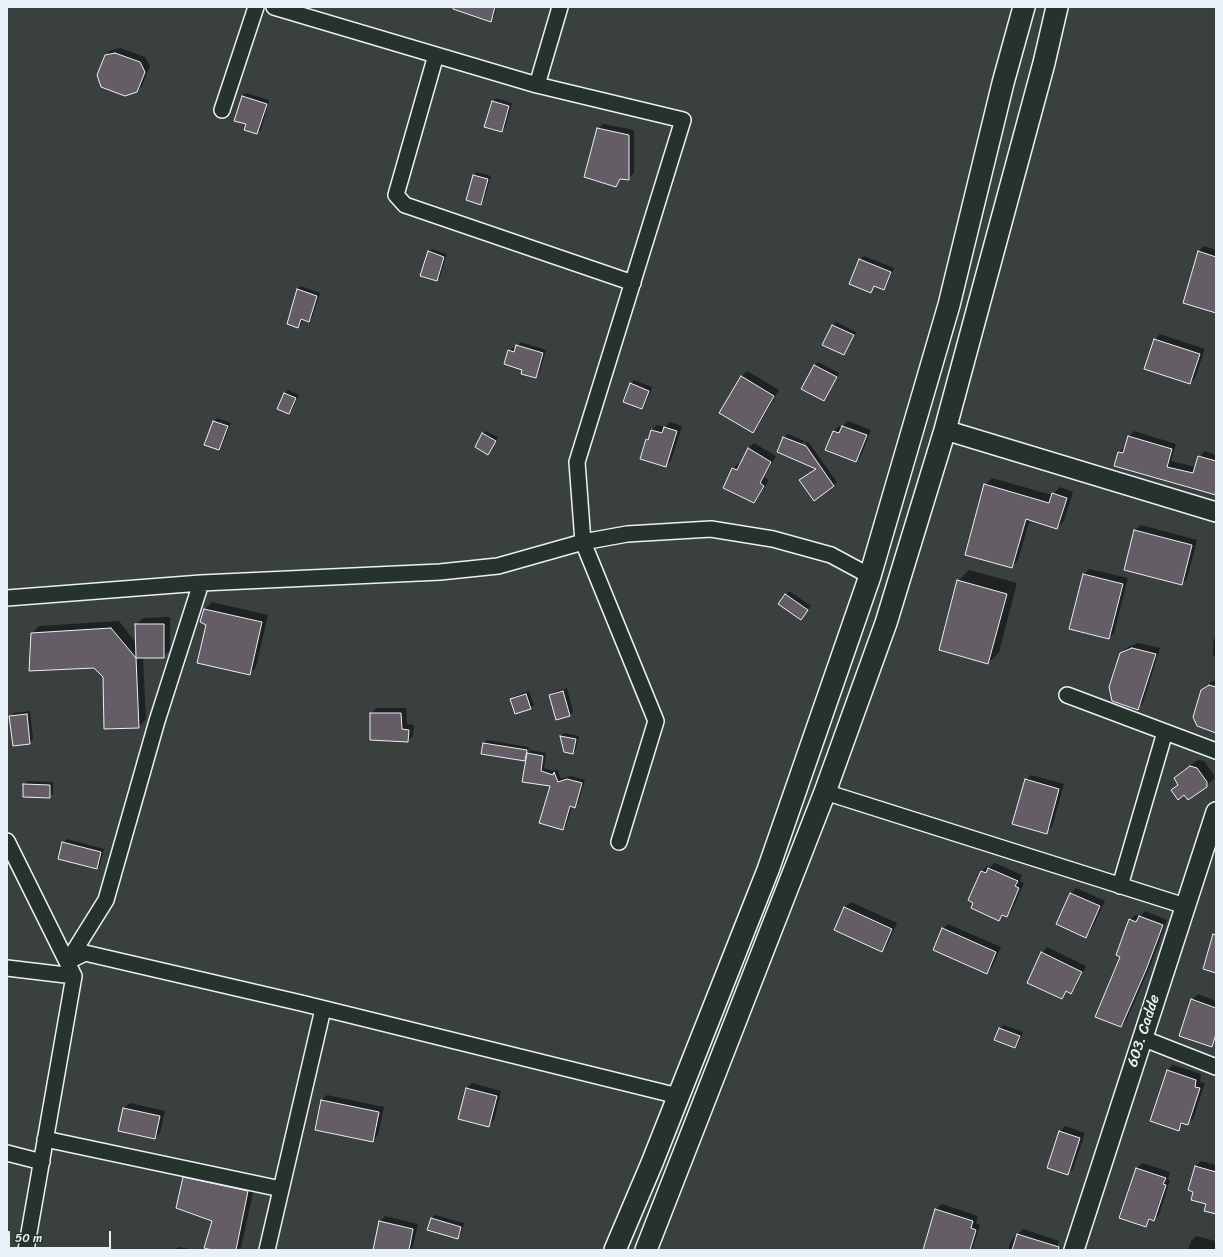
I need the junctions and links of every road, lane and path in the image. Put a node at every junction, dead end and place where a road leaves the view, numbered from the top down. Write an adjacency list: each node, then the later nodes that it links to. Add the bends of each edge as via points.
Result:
1 (256, 7): 8 (street)
2 (274, 7): 6 (street)
3 (560, 7): 7 (street)
4 (1024, 7): 13 (main road, via 1003,83 950,305)
5 (1057, 7): 10 (main road)
6 (436, 55): 7 (street); 9 (street, via 396,195 405,205)
7 (537, 85): 9 (street, via 683,120)
8 (222, 110)
9 (633, 283): 12 (street, via 577,462)
10 (945, 430): 11 (street); 19 (main road, via 886,623)
11 (1216, 512)
12 (583, 542): 13 (street, via 627,534 711,528 773,538 831,555); 14 (street, via 498,566 440,572); 22 (street, via 656,722)
13 (870, 576): 31 (main road, via 768,870)
14 (201, 583): 15 (street); 25 (street, via 157,721 106,900)
15 (7, 598)
16 (1067, 695): 17 (street)
17 (1165, 732): 18 (street); 23 (street)
18 (1216, 751)
19 (825, 792): 23 (street); 39 (main road)
20 (1216, 812): 24 (street, 603. Cadde)
21 (7, 841): 25 (street)
22 (620, 842)
23 (1120, 886): 24 (street)
24 (1185, 906): 29 (street, 603. Cadde)
25 (67, 962): 27 (street); 28 (street, via 84,953)
26 (7, 968): 27 (street)
27 (74, 976): 32 (street)
28 (323, 1009): 31 (street); 35 (street)
29 (1142, 1038): 30 (street); 40 (street, 603. Cadde)
30 (1216, 1067)
31 (678, 1096): 38 (main road)
32 (46, 1139): 34 (street); 35 (street)
33 (7, 1153): 34 (street)
34 (42, 1162): 36 (street)
35 (281, 1189): 37 (street)
36 (26, 1250)
37 (267, 1250)
38 (615, 1250)
39 (646, 1250)
40 (1074, 1250)

